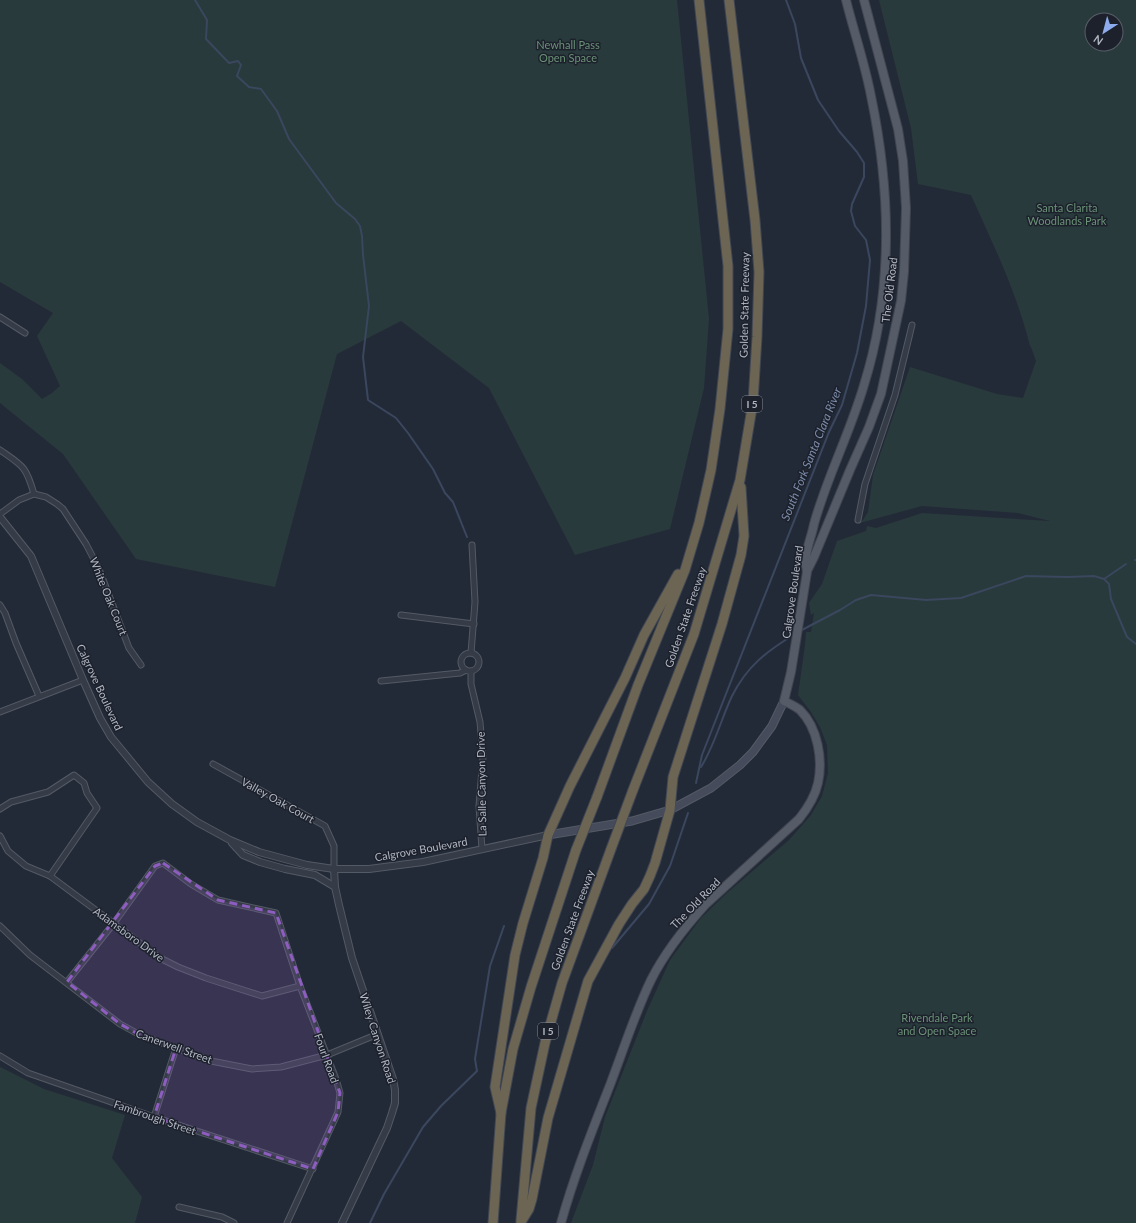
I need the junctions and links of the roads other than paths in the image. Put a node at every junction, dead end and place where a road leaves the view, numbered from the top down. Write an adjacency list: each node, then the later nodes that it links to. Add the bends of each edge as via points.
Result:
1 (699, 0): 16 (highway, Golden State Freeway, via 728,266 728,329 711,470)
2 (729, 0): 9 (highway, Golden State Freeway / I 5, via 759,272 753,402)
3 (846, 0): 12 (main road, The Old Road, via 871,96 882,159 886,209 886,270 874,348 864,386)
4 (864, 0): 17 (main road, The Old Road, via 898,129 903,161 906,208 901,301 880,394 869,427)
5 (0, 317): 7 (street)
6 (912, 325): 14 (street, via 895,395 865,484)
7 (25, 333)
8 (0, 450): 10 (street, via 25,469)
9 (740, 480): 31 (highway, via 744,536 741,556 673,777); 55 (highway, Golden State Freeway / I 5, bridge, via 694,634 611,849 562,983 544,1043 532,1108)
10 (34, 494): 11 (street, via 19,500); 22 (street, White Oak Court, via 58,504 86,544 100,569 130,648)
11 (0, 514)
12 (817, 514): 17 (main road, Calgrove Boulevard, via 806,557)
13 (0, 517): 24 (street, Calgrove Boulevard, via 31,556)
14 (858, 520)
15 (472, 545): 20 (street)
16 (691, 550): 32 (highway, via 644,635); 47 (highway, Golden State Freeway, bridge, via 576,850 513,1049)
17 (807, 572): 27 (main road, Calgrove Boulevard)
18 (0, 605): 26 (street)
19 (401, 615): 20 (street)
20 (474, 624): 21 (street)
21 (471, 654): 23 (street, via 463,658 462,665); 23 (street, via 477,657 479,663 476,669)
22 (141, 664)
23 (468, 670): 25 (street); 35 (street, La Salle Canyon Drive, via 480,722 483,757 479,806)
24 (83, 680): 26 (street); 34 (street, Calgrove Boulevard, via 111,737 148,782 197,822)
25 (381, 681)
26 (39, 696): 28 (street)
27 (784, 701): 31 (main road, Calgrove Boulevard, via 772,726 740,765 711,788); 56 (main road, The Old Road, via 804,715 810,725 820,759 818,785 808,808 799,819 694,917 658,967 641,1004 582,1158)
28 (0, 712)
29 (213, 764): 36 (street, Valley Oak Court, via 326,826 334,846)
30 (0, 809): 37 (street, via 11,802 48,792 74,775 84,783 97,808)
31 (670, 810): 32 (main road, Calgrove Boulevard, via 632,821); 55 (highway, via 644,889 619,924 588,981 548,1118 532,1199)
32 (548, 835): 35 (street, Calgrove Boulevard); 47 (highway, via 515,955 495,1087)
33 (0, 836): 37 (street, Adamsboro Drive, via 8,851 26,866)
34 (230, 840): 36 (street, Calgrove Boulevard, via 282,859); 38 (street, via 243,855 260,862 314,875)
35 (482, 849): 36 (street, Calgrove Boulevard, via 404,865)
36 (334, 869): 38 (street, Wiley Canyon Road)
37 (50, 876): 39 (street, Adamsboro Drive)
38 (335, 887): 43 (street, Wiley Canyon Road, via 358,978)
39 (114, 923): 41 (street); 42 (street, Adamsboro Drive, via 160,958 206,978 262,996); 42 (street, Fourl Road, via 155,866 163,862 191,884 218,900 276,913)
40 (0, 926): 41 (street, Canerwell Street, via 30,955)
41 (67, 982): 44 (street, Canerwell Street, via 120,1024 140,1035)
42 (300, 986): 45 (street, Fourl Road)
43 (378, 1034): 45 (street, Canerwell Street); 53 (street, Wiley Canyon Road, via 393,1079 395,1103 387,1128)
44 (176, 1048): 45 (street, Canerwell Street, via 210,1060 252,1069 281,1067); 48 (street)
45 (327, 1055): 49 (street, Fourl Road, via 340,1093 338,1112)
46 (0, 1056): 48 (street, Fambrough Street, via 28,1073)
47 (501, 1113): 54 (highway, Golden State Freeway)
48 (154, 1117): 49 (street, Fambrough Street)
49 (313, 1169): 52 (street, Fourl Road)
50 (179, 1207): 51 (street, via 222,1217)
51 (234, 1223)
52 (287, 1223)
53 (342, 1223)
54 (493, 1223)
55 (521, 1223)
56 (561, 1223)

